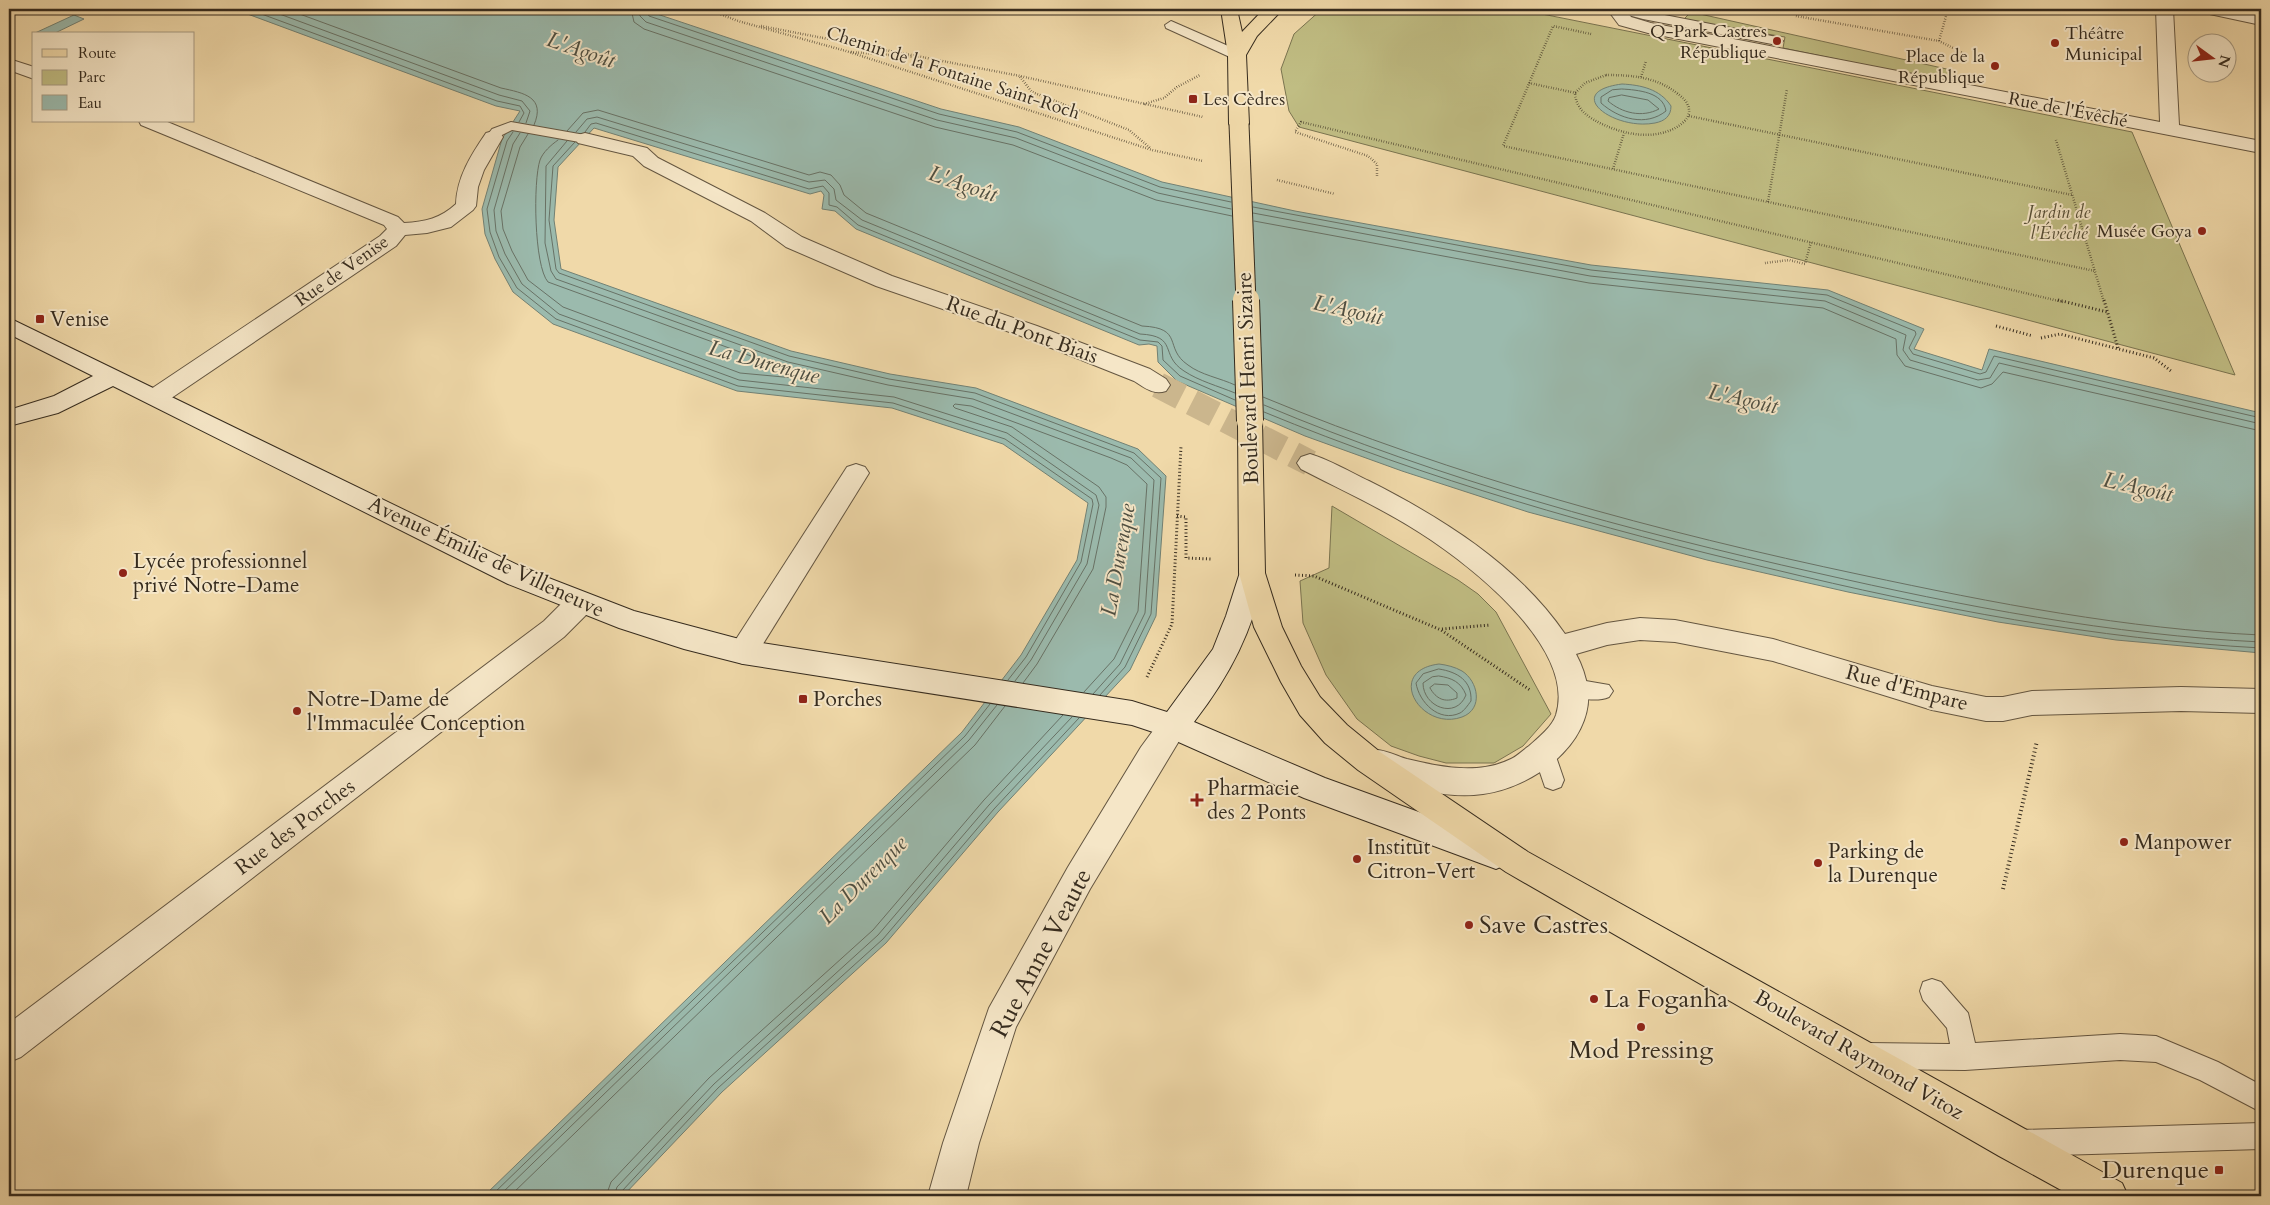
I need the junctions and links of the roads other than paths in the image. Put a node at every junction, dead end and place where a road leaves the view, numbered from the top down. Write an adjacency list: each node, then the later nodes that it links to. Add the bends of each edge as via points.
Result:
1 (1229, 9): 10 (main road, Boulevard Henri Sizaire)
2 (1274, 9): 10 (main road, via 1250,33)
3 (2165, 9): 14 (street)
4 (2211, 9): 5 (street)
5 (2244, 12): 7 (street)
6 (1616, 13): 9 (lane, via 1653,17); 14 (street, Rue de l'Évêché, via 1668,32)
7 (2261, 20)
8 (1171, 25): 10 (lane)
9 (1777, 42)
10 (1237, 55): 26 (main road, Boulevard Henri Sizaire, bridge)
11 (9, 64): 12 (street)
12 (32, 73)
13 (150, 122): 18 (street, Rue de Venise, via 391,221)
14 (2170, 130): 17 (street, Rue de l'Évêché)
15 (493, 138): 16 (lane, via 497,132 511,126); 18 (street, via 466,188 466,206 454,218 434,226)
16 (585, 139): 21 (street, Rue du Pont Biais, via 640,152 651,162 758,217 794,242 884,281 1028,331 1142,375)
17 (2261, 147)
18 (399, 229): 22 (street, Rue de Venise, via 388,241)
19 (9, 325): 20 (street, Avenue Émilie de Villeneuve)
20 (112, 376): 22 (street, Avenue Émilie de Villeneuve); 23 (street, via 82,395 53,407)
21 (1158, 385)
22 (156, 397): 27 (street, Avenue Émilie de Villeneuve, via 518,577)
23 (9, 418)
24 (1310, 463): 28 (street, via 1435,529 1507,586 1549,631)
25 (856, 473): 29 (street)
26 (1252, 574): 33 (street, Boulevard Henri Sizaire, via 1244,608 1222,658); 35 (main road, Boulevard Raymond Vitoz, via 1268,627 1310,706 1336,734)
27 (579, 604): 29 (street, Avenue Émilie de Villeneuve, via 686,640); 39 (street, Rue des Porches, via 546,635)
28 (1559, 648): 31 (street, via 1568,668); 32 (street, Rue d'Empare, via 1607,634 1640,629 1675,630 1773,650 1932,698 1986,709 2032,703 2108,700)
29 (743, 652): 33 (street, Avenue Émilie de Villeneuve, via 1132,713)
30 (1602, 691): 31 (lane)
31 (1572, 701): 34 (street, via 1560,734)
32 (2261, 701)
33 (1172, 726): 37 (street, Avenue Émilie de Villeneuve, via 1316,788); 45 (street, Rue Anne Veaute, via 1084,870 1001,1020)
34 (1544, 752): 35 (street, via 1527,767 1505,778 1479,782 1441,780); 36 (lane)
35 (1369, 761): 37 (main road, Boulevard Raymond Vitoz)
36 (1554, 780)
37 (1517, 862): 40 (main road, Boulevard Raymond Vitoz)
38 (1932, 992): 41 (lane, via 1959,1022)
39 (9, 1045)
40 (1862, 1056): 41 (lane); 44 (main road, Boulevard Raymond Vitoz)
41 (1965, 1056): 42 (lane, via 2120,1047 2156,1049)
42 (2261, 1099)
43 (2261, 1136): 44 (lane)
44 (2012, 1143): 46 (main road, Boulevard Raymond Vitoz)
45 (947, 1196)
46 (2109, 1196)

